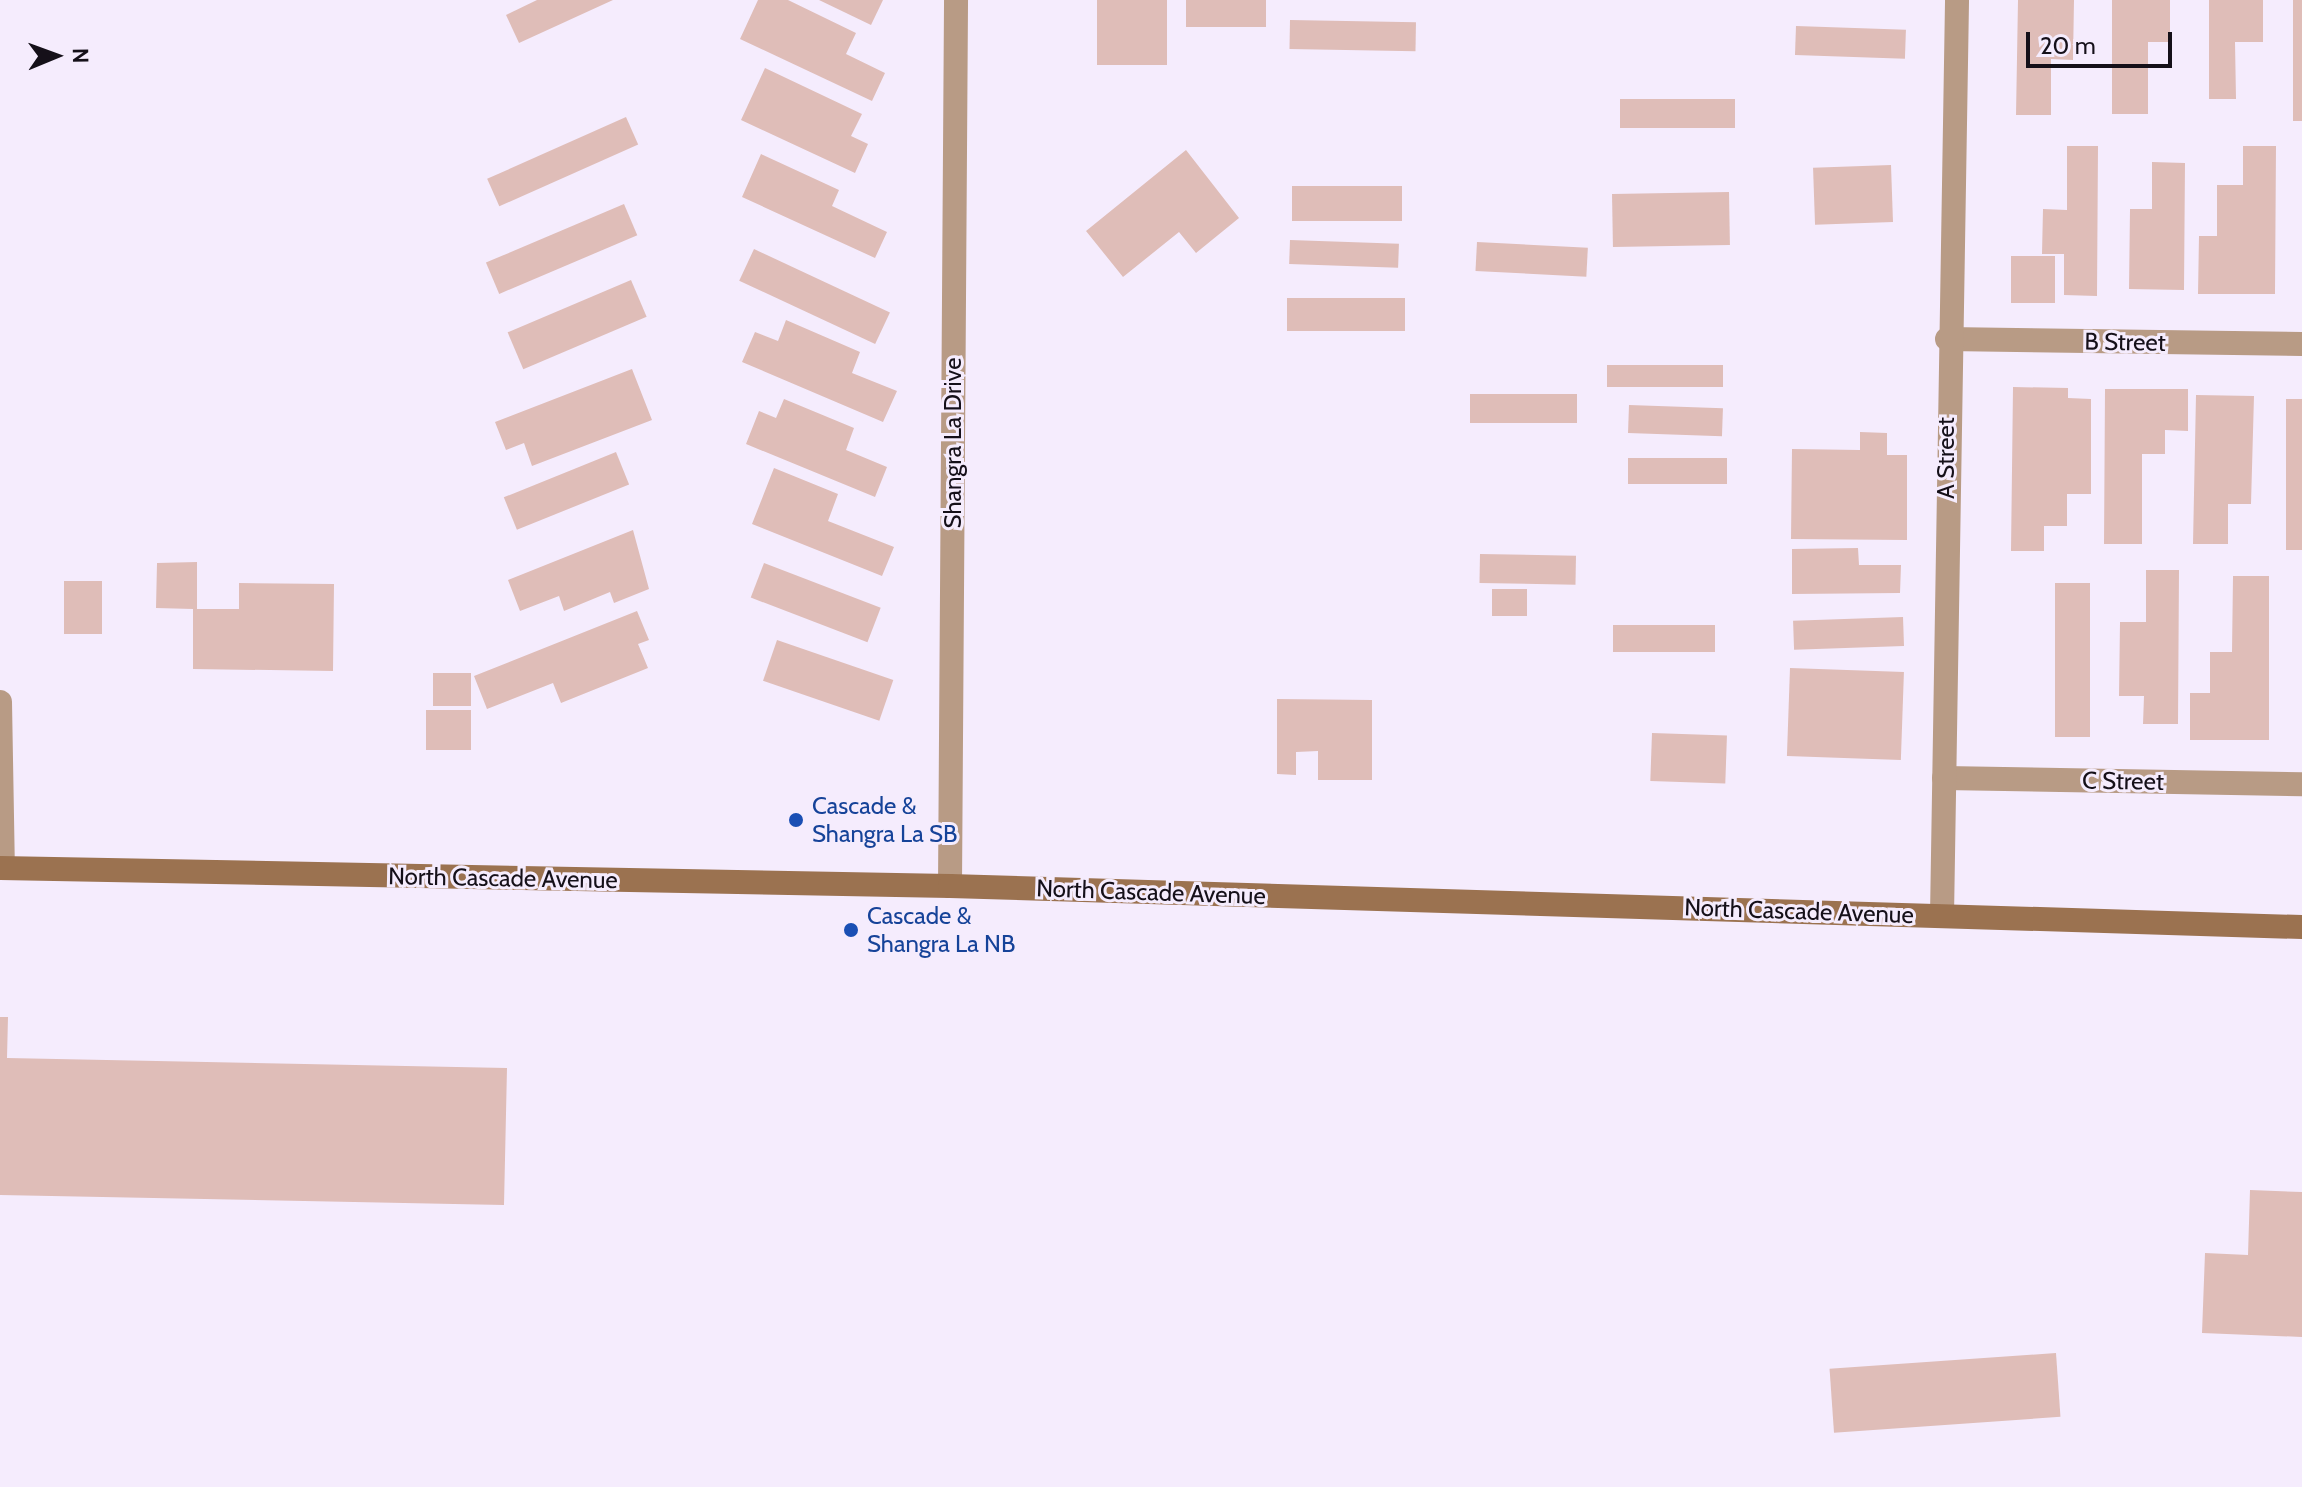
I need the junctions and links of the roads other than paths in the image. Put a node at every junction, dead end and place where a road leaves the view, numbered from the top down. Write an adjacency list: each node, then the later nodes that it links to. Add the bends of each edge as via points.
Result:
1 (956, 0): 9 (street, Shangra La Drive)
2 (1957, 0): 3 (street, A Street)
3 (1947, 339): 4 (street, B Street); 6 (street, A Street)
4 (2302, 344)
5 (0, 702): 8 (street)
6 (1944, 778): 7 (street, C Street); 10 (street, A Street)
7 (2302, 784)
8 (1, 868): 9 (street, North Cascade Avenue)
9 (950, 886): 10 (street, North Cascade Avenue)
10 (1942, 916): 11 (street, North Cascade Avenue)
11 (2302, 927)

